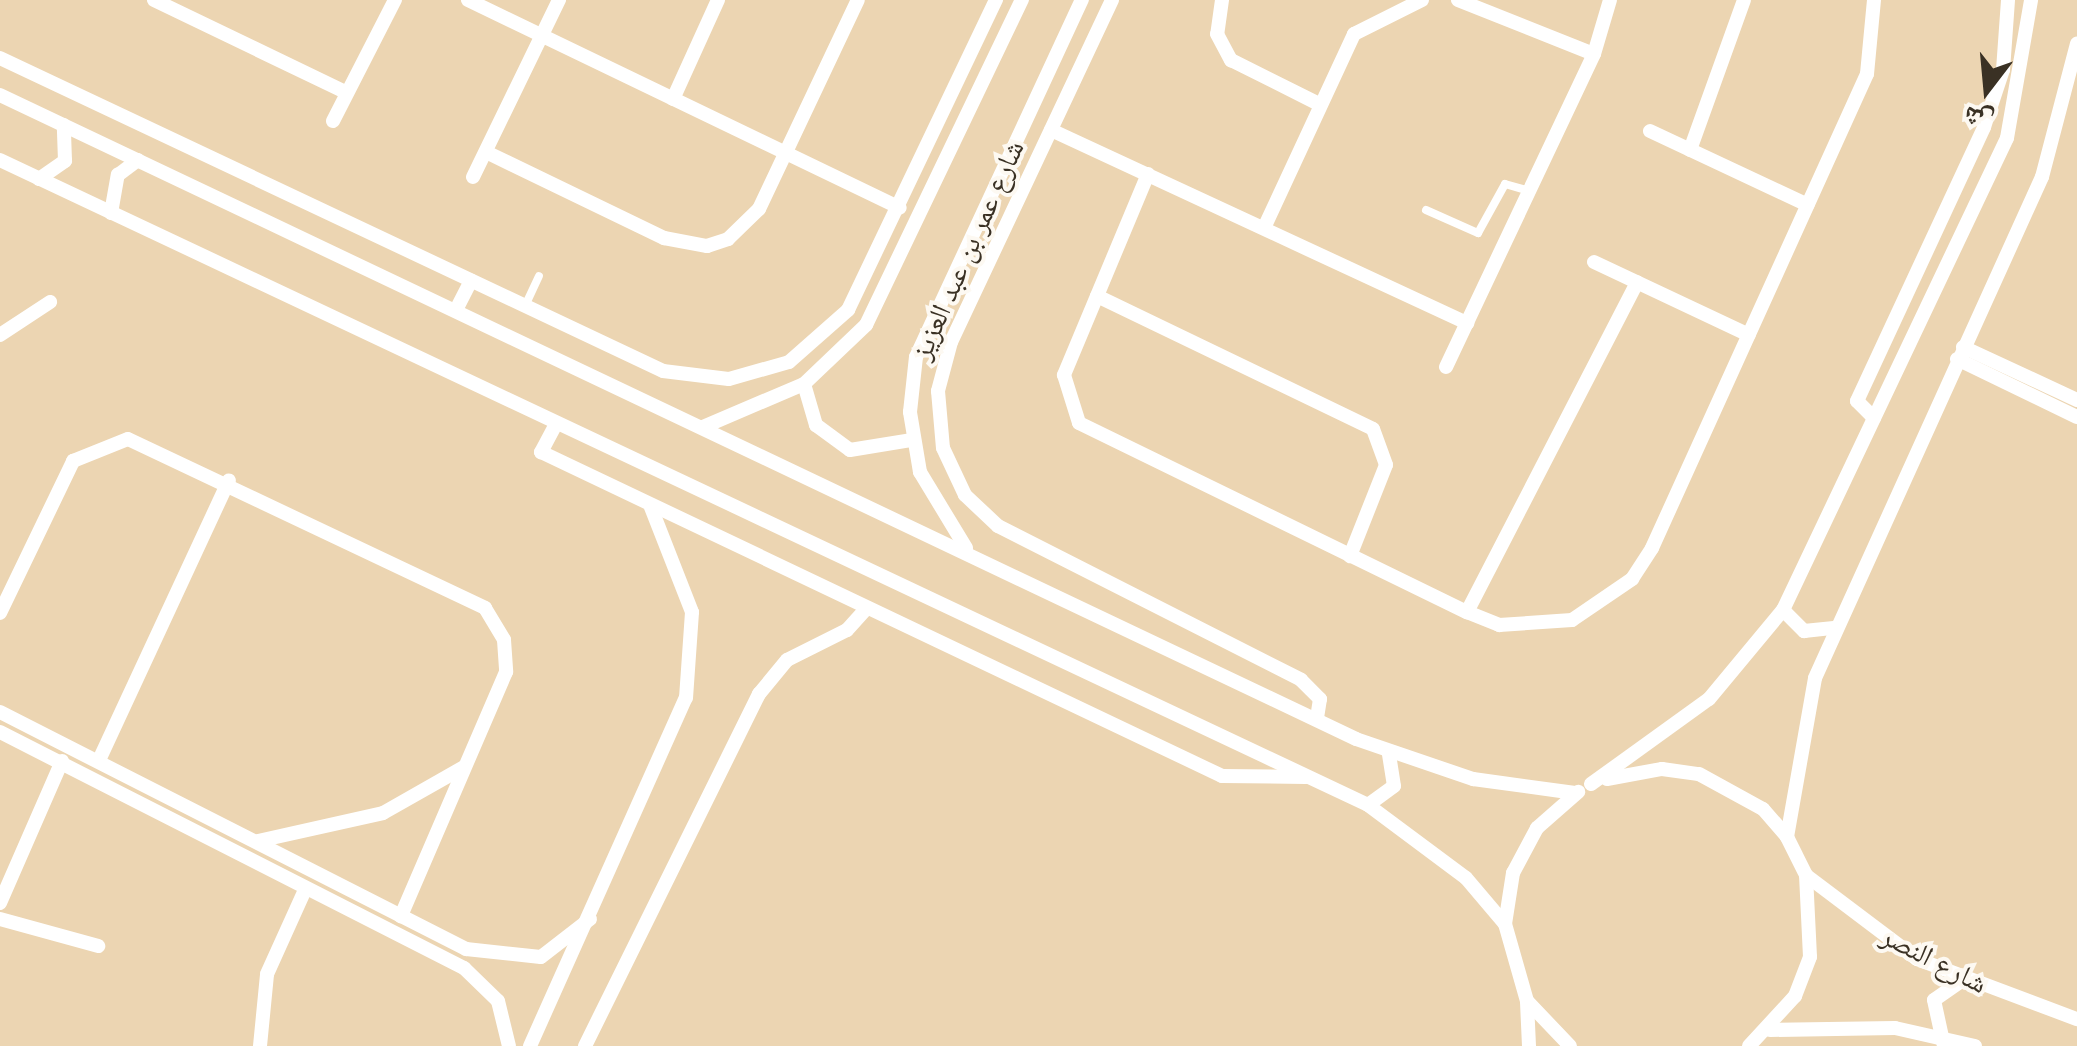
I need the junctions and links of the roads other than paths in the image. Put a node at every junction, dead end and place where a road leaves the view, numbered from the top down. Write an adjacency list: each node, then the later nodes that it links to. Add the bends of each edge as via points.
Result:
1 (154, 0): 25 (street)
2 (394, 0): 25 (street)
3 (468, 0): 19 (street)
4 (559, 0): 19 (street)
5 (718, 0): 27 (street)
6 (858, 0): 35 (street)
7 (996, 0): 23 (street)
8 (1022, 0): 24 (street, شارع عمر بن عبد العزيز)
9 (1082, 0): 48 (street, شارع عمر بن عبد العزيز)
10 (1112, 0): 31 (street)
11 (1222, 0): 28 (street, via 1218,34 1231,60)
12 (1422, 0): 28 (street, via 1354,34)
13 (1458, 0): 21 (street)
14 (1610, 0): 21 (street)
15 (1744, 0): 33 (street)
16 (1874, 0): 42 (street, via 1867,74)
17 (2008, 0): 65 (street, via 2002,70 1984,128 1857,401)
18 (2031, 0): 65 (street, via 2007,138)
19 (542, 36): 27 (street); 34 (street)
20 (2077, 44): 60 (street, via 2042,177)
21 (1594, 54): 41 (street)
22 (0, 58): 51 (street)
23 (962, 74): 24 (street); 43 (street)
24 (984, 83): 62 (street, شارع عمر بن عبد العزيز, via 884,299)
25 (347, 93): 29 (street)
26 (0, 94): 30 (street)
27 (673, 98): 35 (street)
28 (1320, 104): 46 (street)
29 (333, 120)
30 (64, 125): 37 (street); 40 (street, via 64,162)
31 (1051, 130): 38 (street); 50 (street)
32 (1650, 131): 33 (street)
33 (1690, 150): 42 (street)
34 (486, 152): 35 (street, via 696,246 746,226); 39 (street)
35 (784, 152): 43 (street)
36 (0, 160): 40 (street)
37 (138, 160): 45 (street, via 118,175); 56 (street)
38 (1148, 174): 46 (street); 53 (street)
39 (473, 178)
40 (39, 179): 45 (street)
41 (1530, 191): 44 (lane, via 1505,184 1478,233); 57 (street)
42 (1808, 205): 59 (street)
43 (900, 208): 55 (street, via 835,327 762,372 696,378 663,371)
44 (1426, 210)
45 (111, 213): 66 (street)
46 (1264, 228): 57 (street)
47 (1594, 262): 52 (street)
48 (957, 266): 50 (street); 68 (street, شارع عمر بن عبد العزيز, via 916,357)
49 (539, 276): 55 (lane)
50 (980, 276): 79 (street, via 938,391 942,448 965,495 1012,534 1301,680 1320,700)
51 (472, 281): 55 (street); 56 (street)
52 (1637, 282): 59 (street); 75 (street)
53 (1097, 296): 72 (street, via 1064,375 1079,422); 72 (street, via 1373,429 1386,465)
54 (50, 302): 58 (street)
55 (525, 306)
56 (456, 310): 67 (street)
57 (1466, 323): 61 (street)
58 (0, 335)
59 (1749, 335): 75 (street, via 1632,579 1605,604 1554,624 1499,625)
60 (1960, 353): 63 (street); 64 (street); 77 (street)
61 (1446, 367)
62 (804, 384): 67 (street, شارع عمر بن عبد العزيز); 68 (street, via 816,425 840,445 872,454)
63 (2077, 400)
64 (2077, 417)
65 (1874, 418): 74 (street)
66 (556, 424): 70 (street, via 541,452); 85 (street)
67 (703, 428): 71 (street)
68 (912, 440): 71 (street, شارع عمر بن عبد العزيز, via 932,503)
69 (229, 480): 76 (street, via 128,439 84,451 64,474); 82 (street); 84 (street, via 485,608 504,640 506,672)
70 (650, 504): 73 (street); 96 (street, via 682,570 694,656 672,739)
71 (973, 556): 79 (street)
72 (1350, 556): 75 (street)
73 (867, 608): 85 (street, via 1222,776); 107 (street, via 787,660 759,694)
74 (1783, 610): 77 (street, via 1804,631); 86 (street, via 1709,699)
75 (1467, 612)
76 (0, 613)
77 (1834, 628): 89 (street, via 1800,730)
78 (0, 712): 82 (street)
79 (1317, 718): 81 (street)
80 (0, 732): 83 (street)
81 (1389, 754): 87 (street, via 1473,779); 88 (street, via 1394,786)
82 (100, 758): 90 (street)
83 (62, 760): 92 (street); 93 (street)
84 (469, 763): 90 (street, via 383,814); 94 (street)
85 (1307, 776): 88 (street)
86 (1591, 784): 87 (street); 89 (street, via 1662,769 1698,774 1763,809)
87 (1576, 793): 97 (street, via 1529,843)
88 (1368, 805): 97 (street, via 1466,878)
89 (1787, 837): 91 (street)
90 (258, 841): 94 (street)
91 (1806, 875): 99 (street, شارع النصر, via 1878,934); 102 (street, via 1810,957)
92 (306, 890): 104 (street, via 267,974); 105 (street, via 482,981 498,1001)
93 (0, 903)
94 (401, 916): 96 (street, via 466,949 518,961 541,957)
95 (0, 919): 98 (street)
96 (590, 919): 106 (street)
97 (1505, 924): 100 (street)
98 (98, 946)
99 (1963, 980): 101 (street, شارع النصر); 103 (street, via 1934,1000)
100 (1527, 1001): 108 (street); 109 (street)
101 (2077, 1018)
102 (1770, 1030): 103 (street); 110 (street)
103 (1942, 1040): 111 (street)
104 (260, 1046)
105 (509, 1046)
106 (530, 1046)
107 (585, 1046)
108 (1529, 1046)
109 (1570, 1046)
110 (1750, 1046)
111 (1975, 1046)

